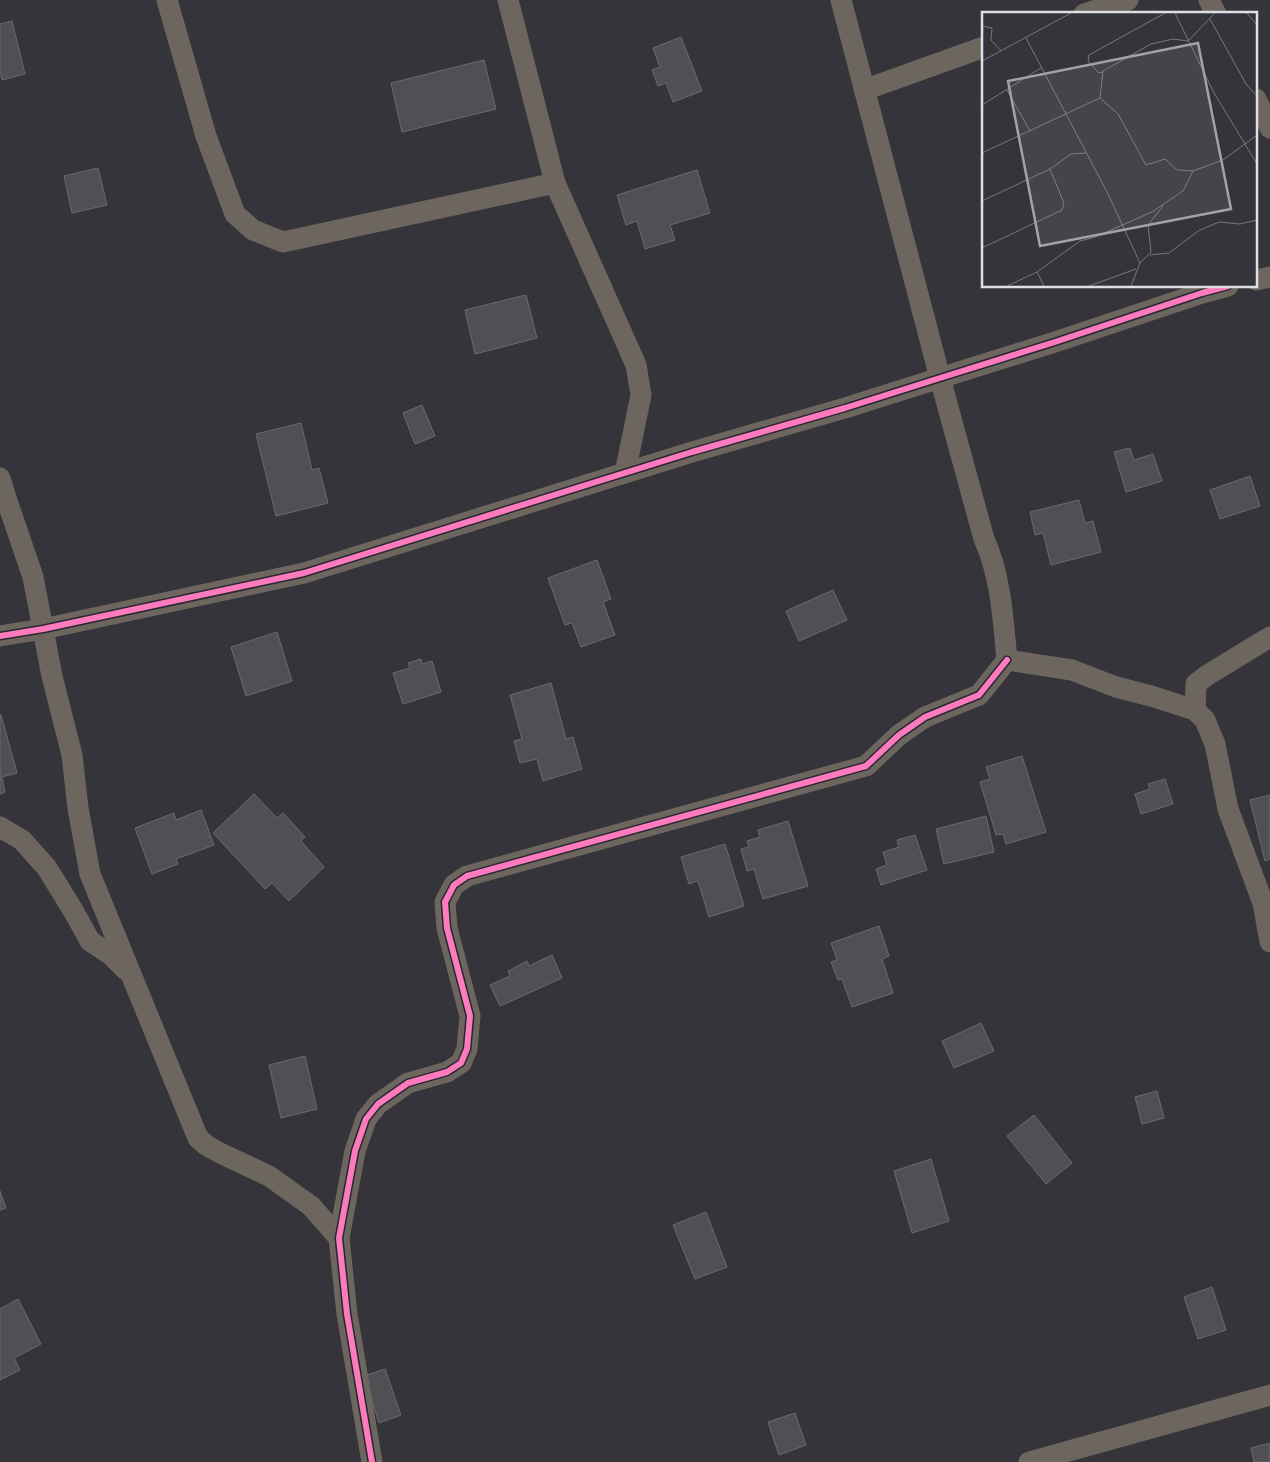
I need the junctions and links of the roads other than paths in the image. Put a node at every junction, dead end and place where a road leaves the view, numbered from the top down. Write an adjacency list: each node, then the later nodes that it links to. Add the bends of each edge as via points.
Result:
1 (167, 0): 12 (street, via 206,136 235,214 253,230 283,242)
2 (508, 0): 12 (street)
3 (841, 0): 9 (street)
4 (1128, 0): 6 (street)
5 (1210, 0): 7 (street)
6 (1090, 12)
7 (1215, 12)
8 (982, 48): 9 (street)
9 (864, 90): 14 (street)
10 (1258, 103): 11 (street)
11 (1270, 128)
12 (555, 183): 15 (street, via 636,365 641,395)
13 (1219, 288): 14 (street)
14 (940, 378): 15 (street); 20 (street, via 984,539 992,556)
15 (625, 473): 17 (street, via 304,573)
16 (0, 478): 17 (street, via 33,577)
17 (43, 629): 18 (street); 24 (street, via 72,755 90,874)
18 (0, 636)
19 (1270, 637): 21 (street, via 1196,684)
20 (1007, 660): 21 (street, via 1072,670 1116,687); 25 (street, via 979,695 925,717 899,735 866,766 467,876 454,885 445,902 446,920 470,1016 466,1049 461,1063 447,1072 408,1083 378,1104 366,1119 355,1151)
21 (1195, 710): 23 (street, via 1205,720 1216,744 1228,809 1263,903)
22 (0, 827): 24 (street, via 22,840 47,868 90,940)
23 (1270, 942)
24 (132, 976): 25 (street, via 198,1138 220,1153 270,1176 311,1206)
25 (339, 1238): 27 (street, via 346,1314)
26 (1270, 1395): 28 (street)
27 (372, 1462)
28 (1029, 1462)

